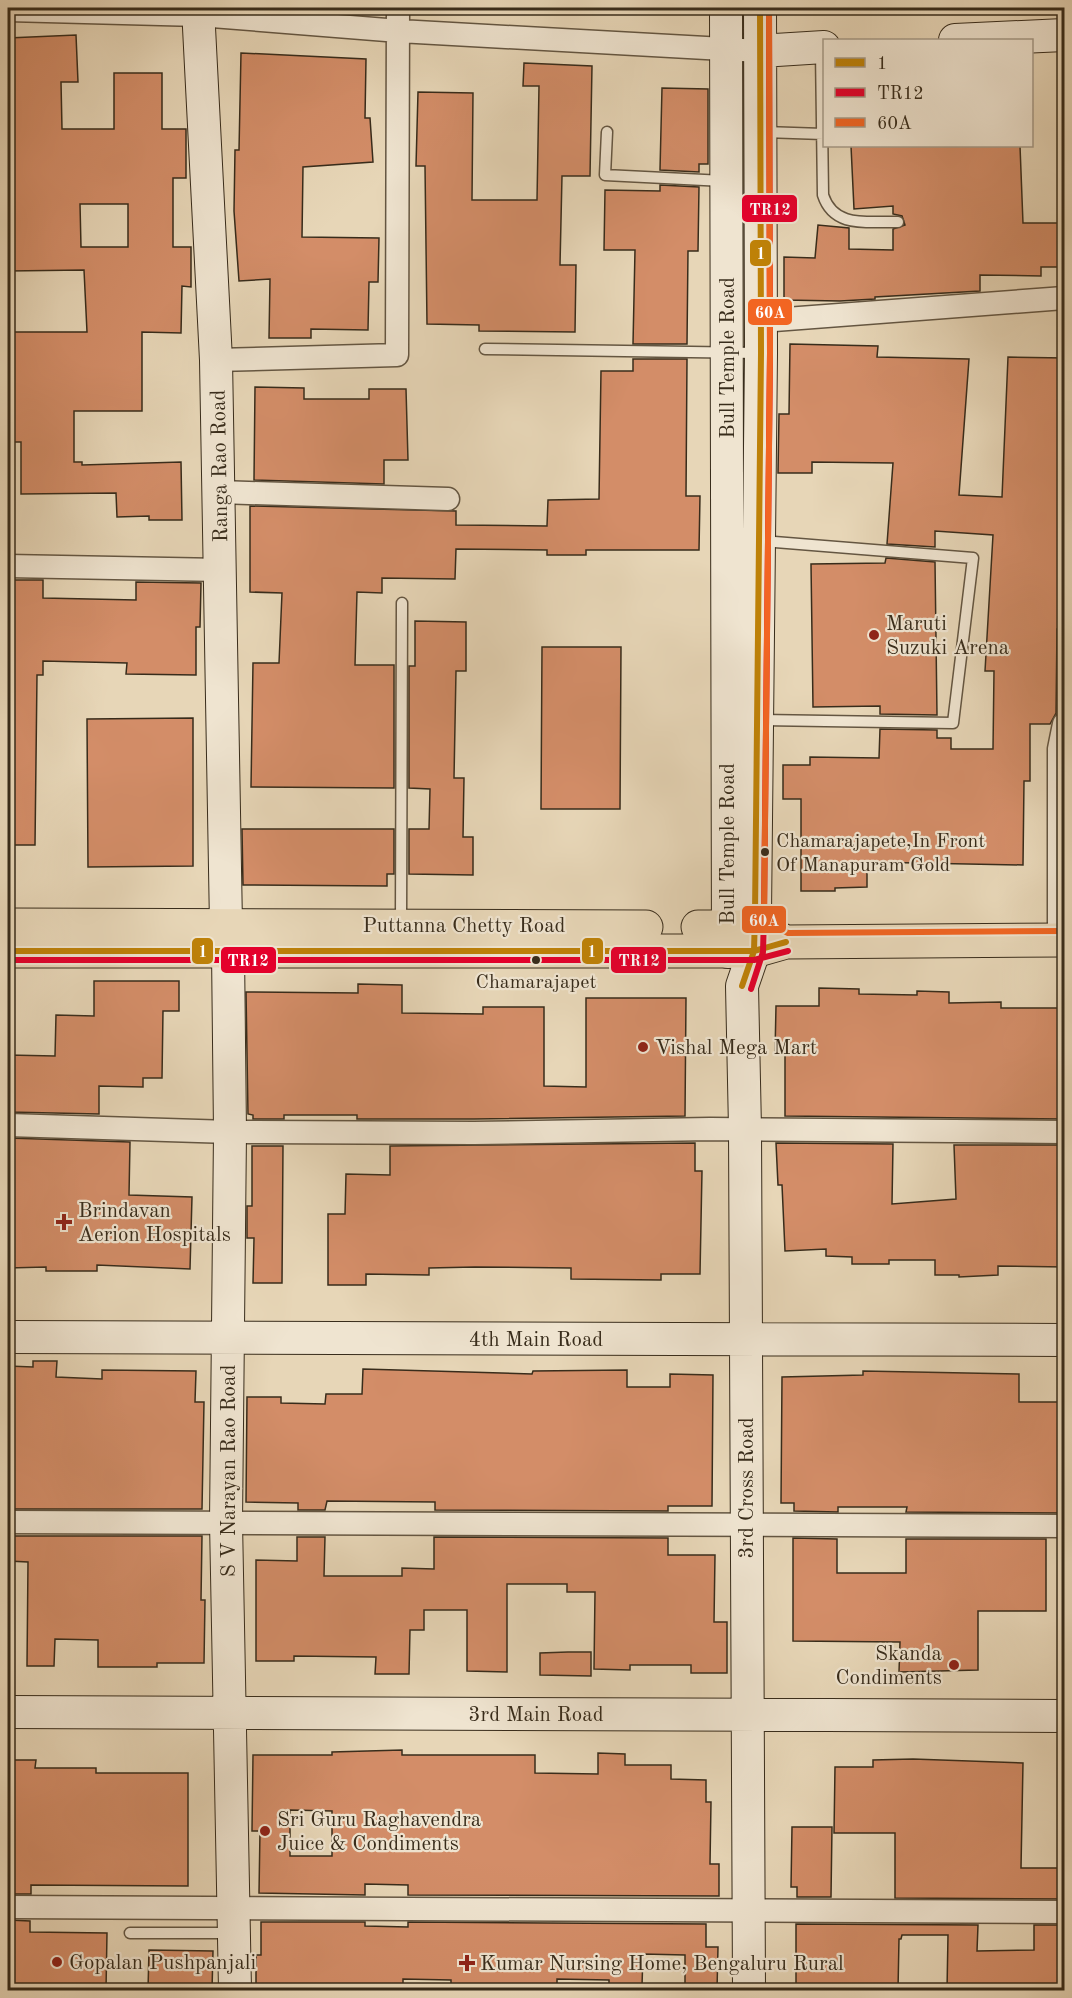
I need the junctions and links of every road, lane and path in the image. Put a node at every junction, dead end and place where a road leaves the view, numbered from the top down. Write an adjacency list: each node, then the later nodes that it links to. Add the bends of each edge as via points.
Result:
1 (398, 8): 6 (street)
2 (726, 8): 10 (main road, Bull Temple Road)
3 (760, 8): 11 (main road, Bull Temple Road)
4 (8, 10): 5 (street)
5 (199, 11): 6 (street); 22 (main road, Ranga Rao Road)
6 (399, 31): 10 (street); 22 (street, via 397,355)
7 (1065, 35): 8 (main road)
8 (977, 39)
9 (823, 48): 11 (main road); 14 (lane)
10 (726, 50): 11 (street); 15 (main road, Bull Temple Road)
11 (760, 51): 13 (main road, Bull Temple Road)
12 (607, 132): 15 (lane, via 605,175)
13 (760, 132): 14 (lane); 18 (main road, Bull Temple Road)
14 (823, 134): 16 (lane, via 823,195 832,213 843,219)
15 (727, 181): 20 (main road, Bull Temple Road)
16 (898, 222)
17 (1065, 298): 18 (street)
18 (760, 321): 21 (main road, Bull Temple Road)
19 (484, 349): 20 (lane)
20 (727, 353): 21 (lane); 34 (main road, Bull Temple Road)
21 (761, 353): 25 (main road, Bull Temple Road)
22 (216, 360): 23 (main road, Ranga Rao Road)
23 (219, 492): 24 (street); 27 (main road, Ranga Rao Road)
24 (448, 499)
25 (759, 541): 29 (main road, Bull Temple Road); 29 (lane, via 973,558 953,723)
26 (8, 566): 27 (street)
27 (221, 570): 33 (main road, Ranga Rao Road)
28 (402, 603): 31 (lane)
29 (757, 720): 34 (main road, Bull Temple Road)
30 (1065, 724): 35 (street, via 1059,749)
31 (401, 924): 33 (main road, Puttanna Chetty Road); 34 (main road, Puttanna Chetty Road)
32 (8, 925): 33 (main road, Puttanna Chetty Road)
33 (227, 938): 34 (main road, Puttanna Chetty Road); 36 (main road, Puttanna Chetty Road); 40 (main road, S V Narayan Rao Road)
34 (741, 939): 35 (main road, Puttanna Chetty Road); 37 (main road, Bull Temple Road)
35 (1062, 940)
36 (8, 951)
37 (742, 986): 39 (main road, 3rd Cross Road)
38 (8, 1125): 40 (street)
39 (745, 1129): 40 (street); 41 (street); 44 (main road, 3rd Cross Road)
40 (230, 1132): 43 (main road, S V Narayan Rao Road)
41 (1065, 1132)
42 (8, 1337): 43 (main road, 4th Main Road)
43 (228, 1338): 44 (main road, 4th Main Road); 47 (main road, S V Narayan Rao Road)
44 (746, 1340): 45 (main road, 4th Main Road); 48 (main road, 3rd Cross Road)
45 (1065, 1341)
46 (8, 1522): 47 (street)
47 (226, 1522): 48 (street); 51 (main road, S V Narayan Rao Road)
48 (746, 1525): 49 (street); 52 (main road, 3rd Cross Road)
49 (1065, 1527)
50 (8, 1712): 51 (main road, 3rd Main Road)
51 (230, 1712): 52 (main road, 3rd Main Road); 57 (main road, S V Narayan Rao Road)
52 (747, 1715): 53 (main road, 3rd Main Road); 55 (main road, 3rd Cross Road)
53 (1065, 1716)
54 (8, 1907): 57 (street)
55 (748, 1911): 56 (street); 57 (street); 60 (main road, 3rd Cross Road)
56 (1065, 1912)
57 (234, 1920): 58 (lane); 59 (main road, S V Narayan Rao Road)
58 (130, 1933)
59 (235, 1990)
60 (749, 1990)

